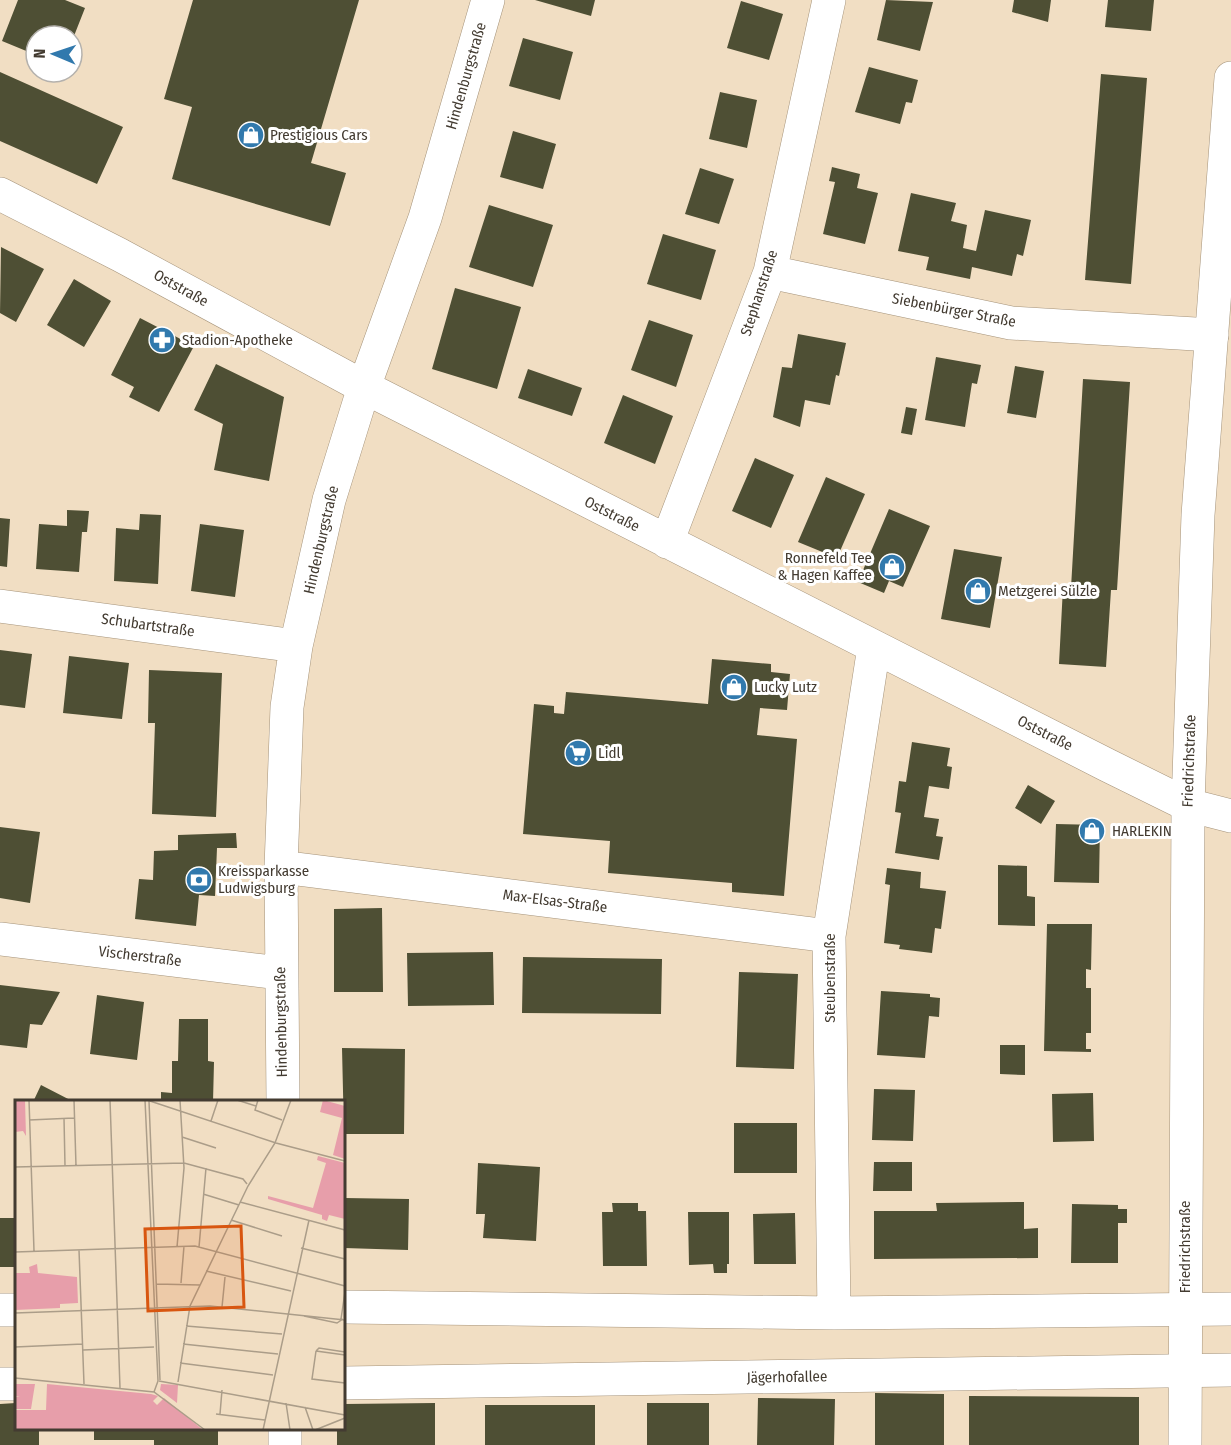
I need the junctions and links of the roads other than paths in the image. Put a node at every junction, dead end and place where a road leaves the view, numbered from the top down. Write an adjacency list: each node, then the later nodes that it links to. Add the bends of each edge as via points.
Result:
1 (488, 0): 7 (street, Hindenburgstraße, via 425,218)
2 (829, 0): 5 (street, Stephanstraße)
3 (1231, 78): 6 (street, Friedrichstraße)
4 (0, 194): 7 (street, Oststraße)
5 (770, 272): 6 (street, Siebenbürger Straße, via 1011,323); 8 (street, Stephanstraße)
6 (1212, 335): 12 (street, Friedrichstraße, via 1198,515)
7 (364, 387): 8 (street, Oststraße); 10 (street, Hindenburgstraße, via 329,500)
8 (667, 542): 11 (street, Oststraße)
9 (0, 606): 10 (street, Schubartstraße)
10 (296, 646): 14 (street, Hindenburgstraße, via 287,707)
11 (874, 646): 12 (street, Oststraße); 15 (street, Steubenstraße)
12 (1188, 805): 13 (street, Oststraße); 20 (street, Friedrichstraße)
13 (1231, 816)
14 (280, 867): 15 (street, Max-Elsas-Straße); 17 (street, Hindenburgstraße)
15 (829, 936): 22 (street, Steubenstraße)
16 (0, 939): 17 (street, Vischerstraße)
17 (280, 973): 18 (street, Hindenburgstraße)
18 (282, 1100)
19 (345, 1307): 22 (street)
20 (1185, 1309): 21 (street); 22 (street); 23 (street, Friedrichstraße)
21 (1231, 1309)
22 (834, 1313)
23 (1185, 1370): 24 (street, Jägerhofallee); 25 (street, Jägerhofallee); 26 (street, Friedrichstraße)
24 (1231, 1370)
25 (345, 1383)
26 (1185, 1445)

